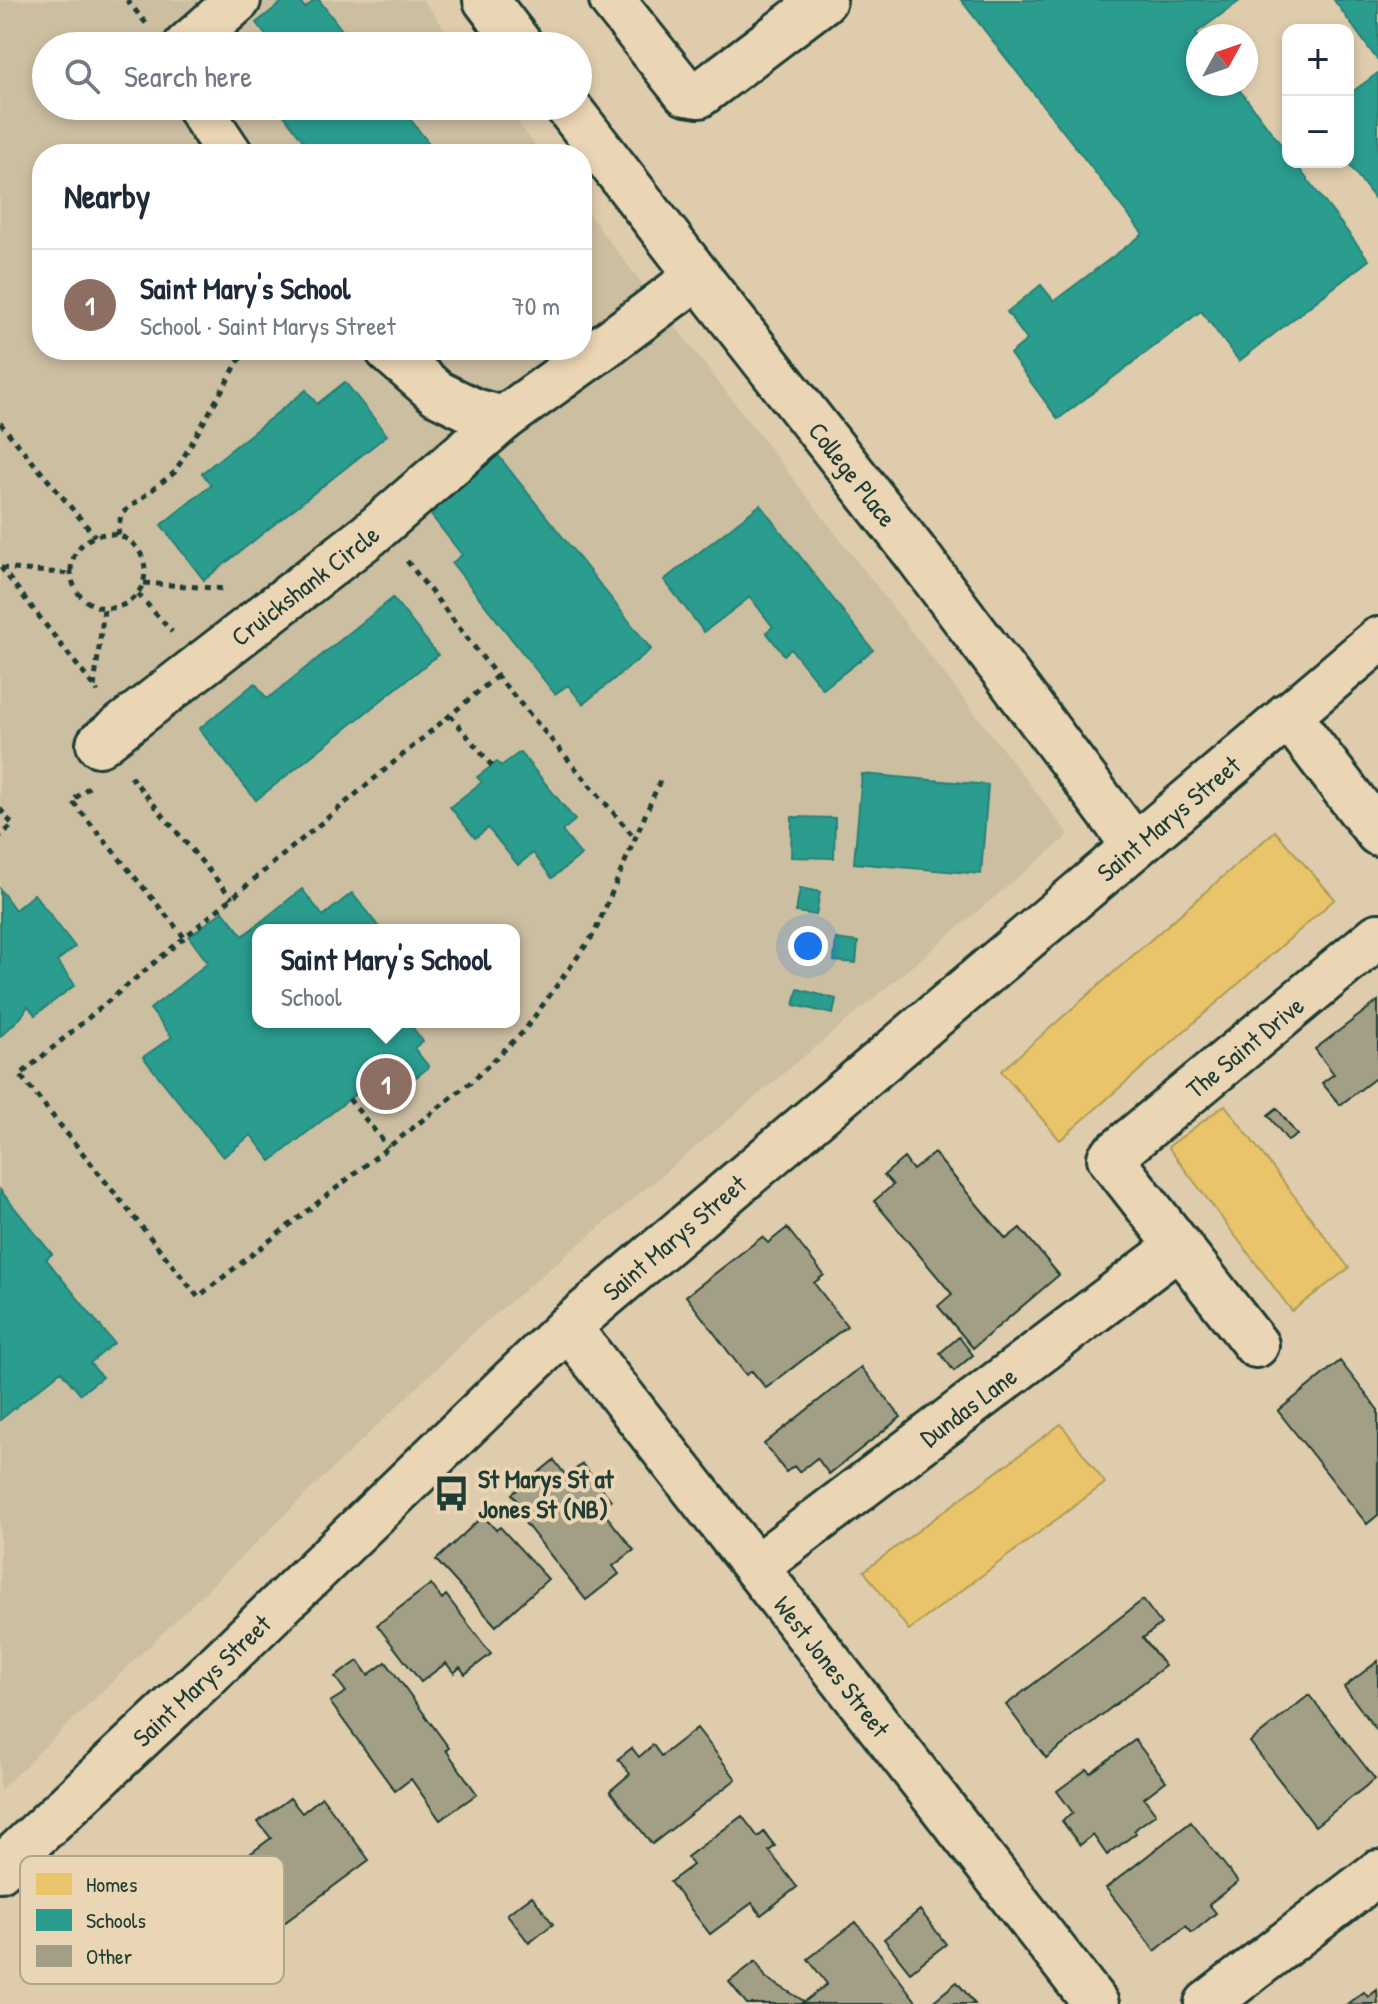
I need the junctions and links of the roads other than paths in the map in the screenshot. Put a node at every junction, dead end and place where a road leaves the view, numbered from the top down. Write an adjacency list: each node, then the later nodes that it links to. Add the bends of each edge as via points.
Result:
1 (238, 0): 5 (street)
2 (486, 0): 6 (street)
3 (612, 0): 4 (street, via 686,93 699,95)
4 (824, 0)
5 (186, 32)
6 (510, 32)
7 (207, 120): 9 (street)
8 (578, 120): 10 (street, College Place)
9 (223, 144)
10 (698, 276): 11 (street, Cruickshank Circle); 19 (street, College Place, via 917,555)
11 (592, 355)
12 (399, 360): 14 (street, via 437,393)
13 (585, 360): 14 (street, Cruickshank Circle)
14 (503, 419): 17 (street, Cruickshank Circle)
15 (1378, 640): 16 (street, Saint Marys Street)
16 (1288, 715): 18 (street); 19 (street, Saint Marys Street)
17 (97, 763)
18 (1378, 833)
19 (1134, 845): 22 (street, Saint Marys Street)
20 (1378, 936): 21 (street, The Saint Drive, via 1110,1158)
21 (1179, 1246): 23 (street); 24 (street, Dundas Lane)
22 (568, 1327): 24 (street, West Jones Street); 25 (street, Saint Marys Street)
23 (1256, 1345)
24 (756, 1567): 27 (street, West Jones Street)
25 (0, 1869)
26 (1378, 1873): 28 (street)
27 (1096, 2004)
28 (1207, 2004)

